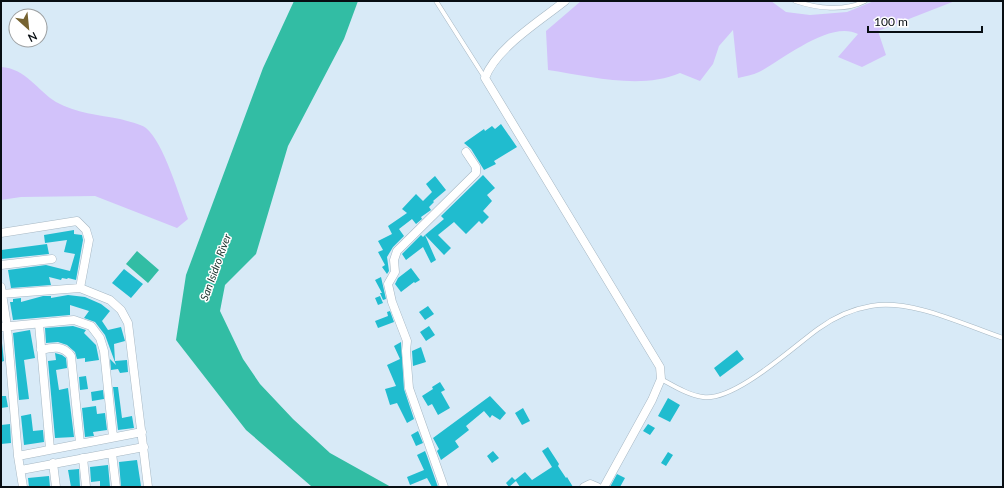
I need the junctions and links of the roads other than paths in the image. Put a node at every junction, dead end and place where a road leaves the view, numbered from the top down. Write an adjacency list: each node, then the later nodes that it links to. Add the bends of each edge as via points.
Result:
1 (436, 1): 5 (lane)
2 (565, 1): 5 (street, via 505,49)
3 (795, 1): 4 (lane, via 837,8)
4 (865, 1)
5 (485, 78): 16 (street, via 657,360)
6 (466, 152): 32 (street, via 476,167 476,172 397,251 394,272 388,284 407,341 409,388)
7 (1, 233): 10 (street, via 77,221 86,230 89,240)
8 (52, 259): 9 (street)
9 (1, 265)
10 (80, 288): 11 (street); 17 (street, via 110,300 121,310 128,323)
11 (2, 292): 13 (street)
12 (39, 324): 13 (street); 15 (street); 18 (street, via 74,320 91,326 100,338 104,351)
13 (4, 327): 23 (street)
14 (1003, 338): 16 (lane, via 912,308 870,306 847,313 820,328 754,377 737,388 715,397 704,398 694,395)
15 (41, 350): 19 (street, via 56,346 67,350 71,356); 21 (street)
16 (661, 379): 35 (street)
17 (142, 432): 18 (street); 20 (street)
18 (113, 437): 19 (street)
19 (80, 443): 21 (street)
20 (144, 447): 22 (street); 31 (street)
21 (50, 449): 23 (street)
22 (112, 453): 24 (street); 30 (street)
23 (18, 456): 26 (street)
24 (84, 458): 25 (street); 29 (street)
25 (53, 463): 26 (street); 28 (street)
26 (21, 470): 27 (street)
27 (23, 487)
28 (56, 487)
29 (86, 487)
30 (116, 487)
31 (148, 487)
32 (444, 487)
33 (584, 487): 34 (street, via 590,484)
34 (597, 487)
35 (604, 487)

